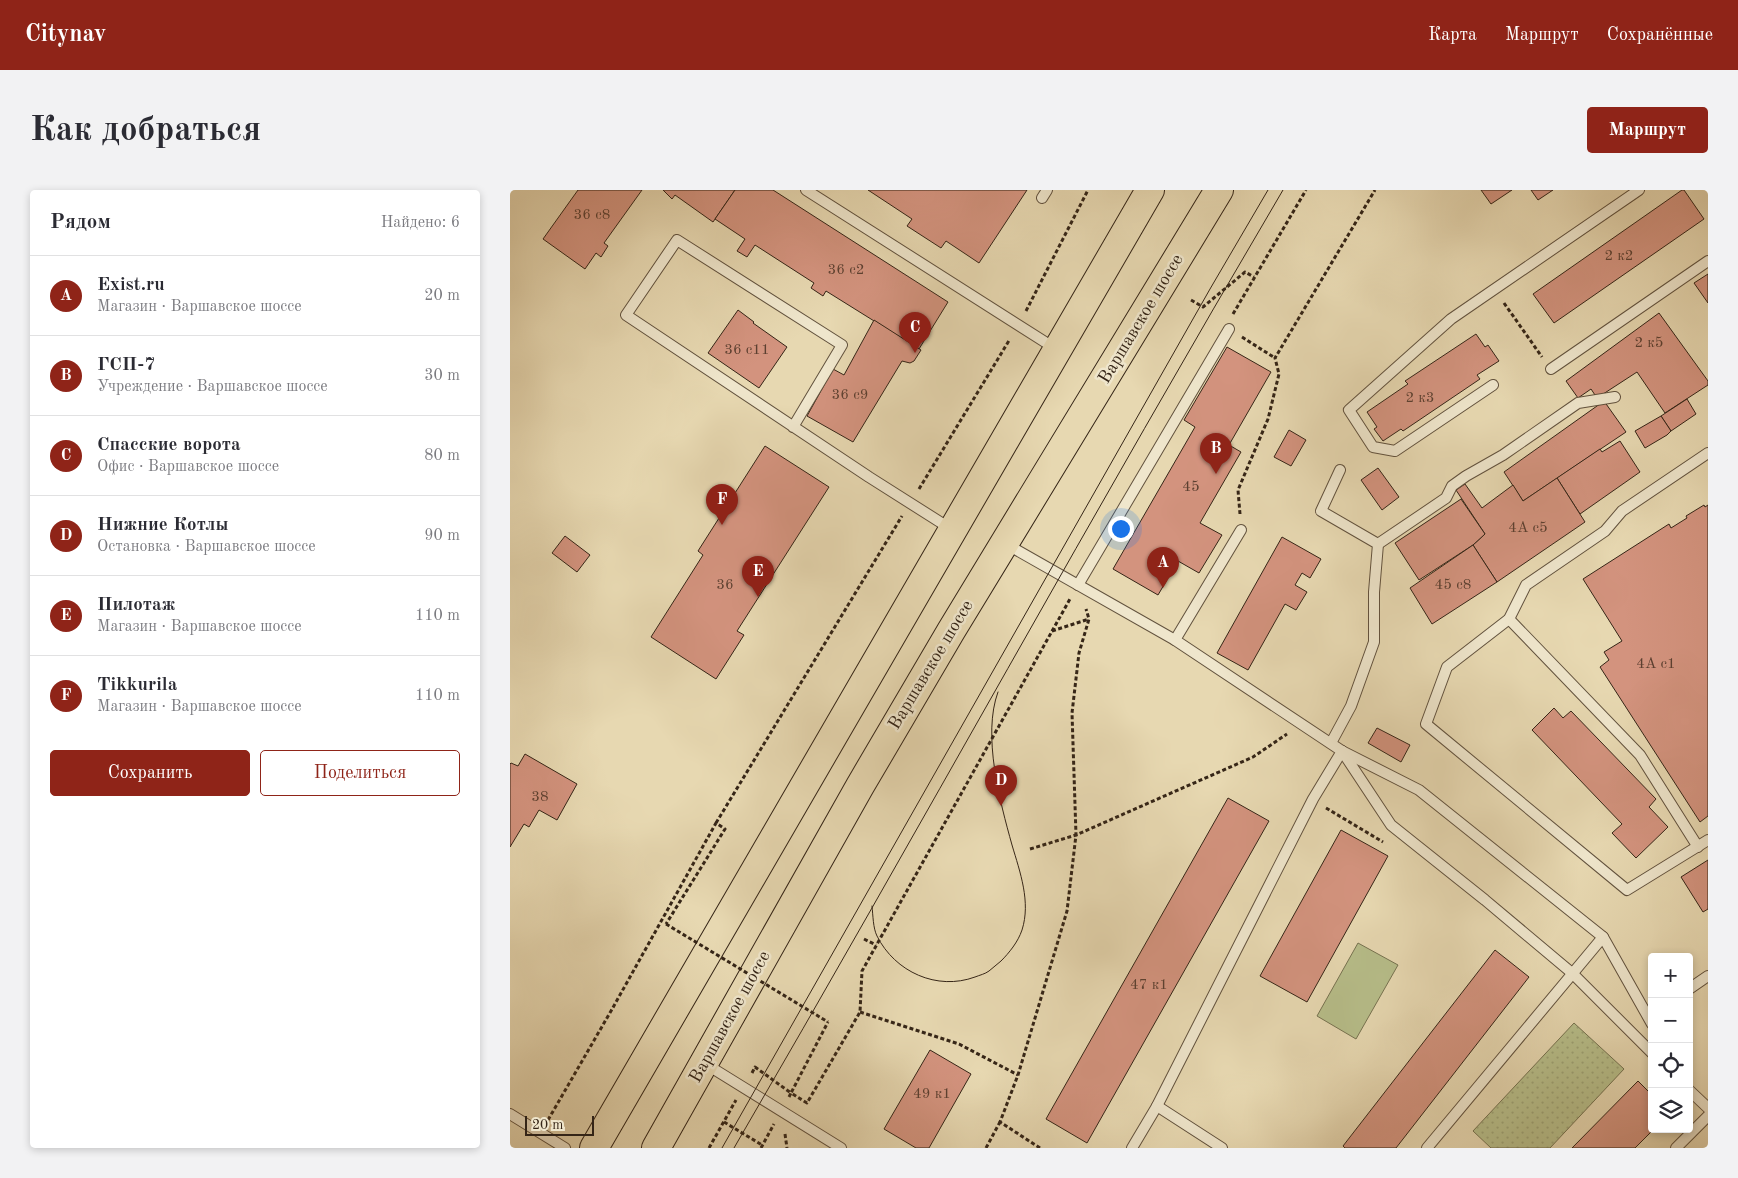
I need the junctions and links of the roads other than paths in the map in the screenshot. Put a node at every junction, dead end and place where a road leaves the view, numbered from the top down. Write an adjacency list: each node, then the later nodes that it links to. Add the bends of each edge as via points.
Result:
1 (806, 190): 7 (lane)
2 (1150, 190): 7 (main road)
3 (1219, 190): 16 (main road, Варшавское шоссе)
4 (1639, 190): 9 (lane, via 1451,319 1349,410 1374,447 1395,451)
5 (1708, 261): 8 (lane)
6 (1229, 329): 18 (lane)
7 (1057, 349): 14 (main road)
8 (1551, 370)
9 (1493, 385)
10 (1616, 397): 17 (lane, via 1578,403 1504,455 1466,476 1452,486 1446,498)
11 (793, 427): 11 (lane, via 842,345 677,240 626,316); 14 (lane)
12 (1708, 452): 19 (lane, via 1622,511 1605,531 1526,585)
13 (1340, 470): 17 (lane, via 1321,511)
14 (952, 530): 38 (main road)
15 (1241, 530): 20 (lane)
16 (1005, 543): 18 (lane); 31 (main road, Варшавское шоссе, via 860,786)
17 (1378, 544): 21 (lane, via 1374,642 1351,706)
18 (1078, 585): 20 (lane)
19 (1509, 619): 24 (lane, via 1640,755); 24 (lane, via 1447,667 1426,724 1627,890)
20 (1176, 640): 21 (lane)
21 (1331, 743): 22 (lane)
22 (1342, 751): 25 (lane, via 1419,790); 26 (lane, via 1391,825); 33 (lane, via 1313,799)
23 (1708, 840): 24 (lane)
24 (1698, 847)
25 (1603, 937): 26 (lane); 29 (lane)
26 (1572, 973): 30 (lane); 43 (lane)
27 (1708, 976): 28 (lane)
28 (1693, 986)
29 (1648, 1016)
30 (1648, 1049)
31 (704, 1063): 39 (main road, Варшавское шоссе); 40 (lane)
32 (1693, 1094): 34 (lane)
33 (1157, 1106): 41 (lane); 42 (lane)
34 (1708, 1108)
35 (510, 1114): 37 (lane)
36 (1708, 1116): 44 (lane)
37 (564, 1148)
38 (594, 1148)
39 (656, 1148)
40 (841, 1148)
41 (1132, 1148)
42 (1222, 1148)
43 (1427, 1148)
44 (1676, 1148)

